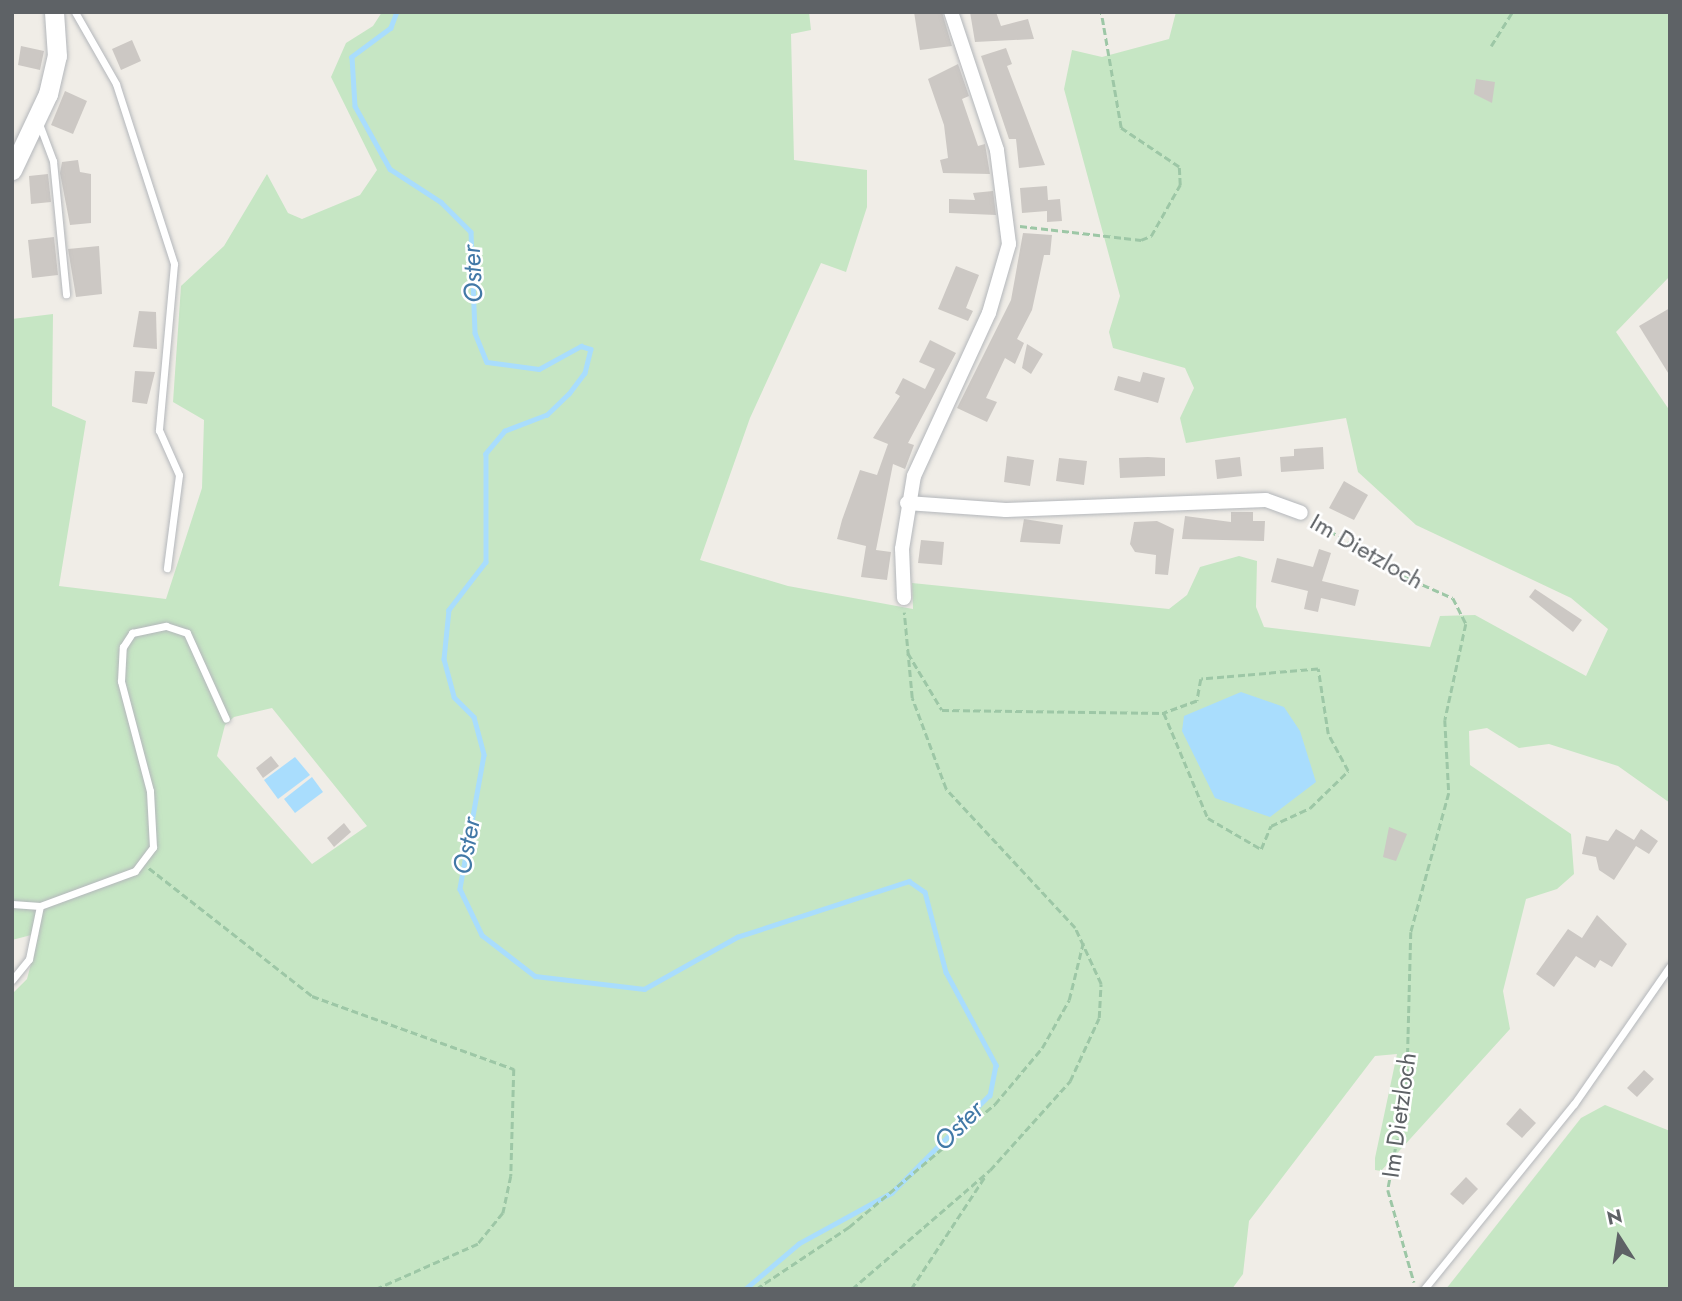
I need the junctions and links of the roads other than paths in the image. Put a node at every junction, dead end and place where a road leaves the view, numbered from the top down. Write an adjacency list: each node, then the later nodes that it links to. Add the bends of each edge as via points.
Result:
1 (54, 12): 4 (main road, via 57,56)
2 (75, 12): 9 (lane, via 117,84 174,264 159,430 179,475)
3 (951, 12): 7 (street, via 997,150 1010,225 1002,278 923,447)
4 (37, 120): 5 (main road); 6 (lane, via 53,161)
5 (12, 170)
6 (66, 293)
7 (907, 503): 8 (street, Im Dietzloch, via 1006,510 1266,500); 10 (street)
8 (1301, 513)
9 (167, 568)
10 (904, 598)
11 (226, 719): 13 (lane, via 187,633 166,626 132,634 123,647 121,681 156,822 143,864)
12 (12, 905): 13 (lane)
13 (40, 906): 15 (lane, via 29,959)
14 (1670, 966): 16 (lane, via 1574,1104)
15 (12, 980)
16 (1424, 1289)

